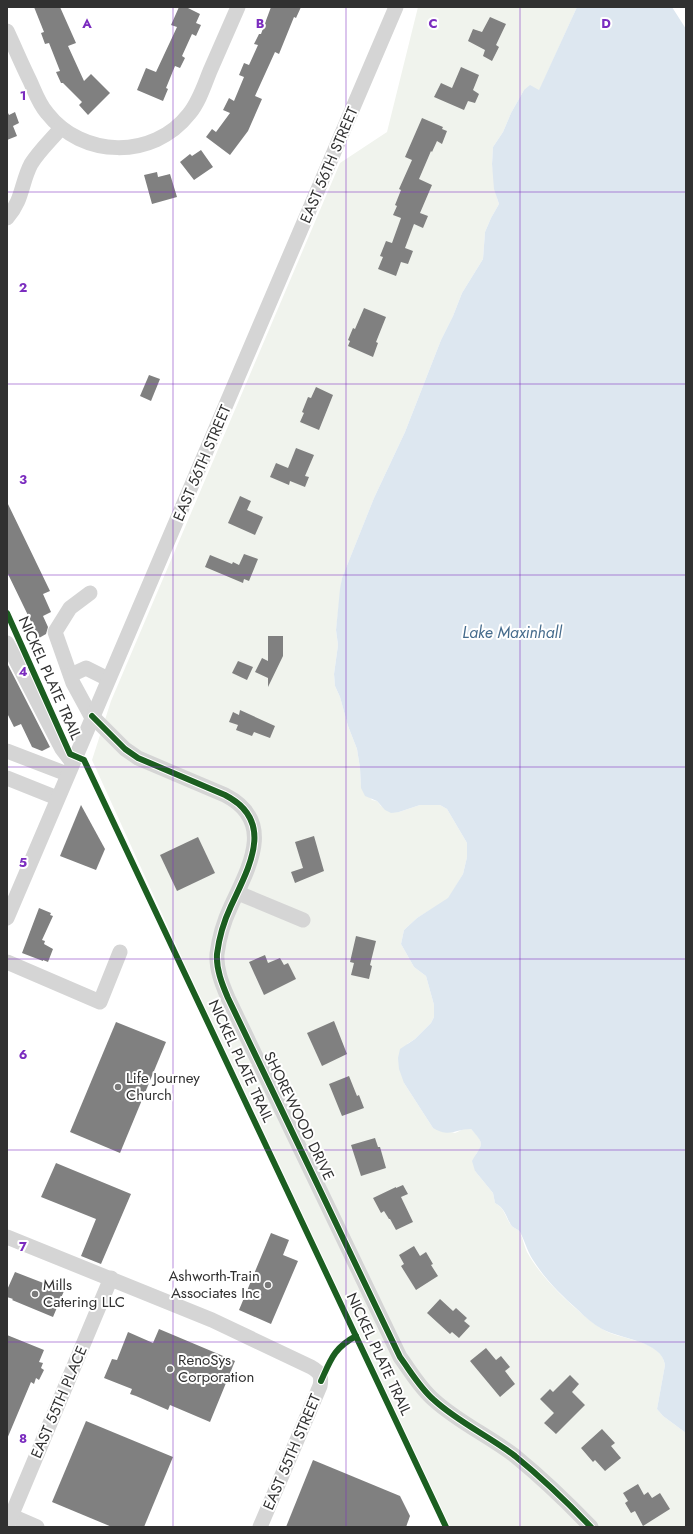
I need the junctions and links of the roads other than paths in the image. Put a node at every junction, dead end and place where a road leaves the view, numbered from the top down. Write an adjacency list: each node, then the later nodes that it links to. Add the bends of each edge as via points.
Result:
1 (238, 7): 4 (street, via 198,100 185,118 169,133 144,145 116,149 89,144)
2 (396, 7): 9 (street, EAST 56TH STREET)
3 (7, 32): 4 (street, via 39,102)
4 (61, 128): 5 (street, via 32,164 17,204)
5 (7, 218)
6 (90, 593): 8 (street, SHOREWOOD DRIVE, via 70,608 55,632)
7 (7, 643): 11 (street)
8 (71, 675): 9 (street, via 86,668); 10 (street, SHOREWOOD DRIVE)
9 (108, 679): 10 (street, EAST 56TH STREET)
10 (92, 717): 14 (street, EAST 56TH STREET); 17 (street, SHOREWOOD DRIVE, via 130,753 234,799 247,811 254,824 255,841)
11 (59, 743): 13 (street); 14 (street)
12 (7, 751): 13 (street)
13 (46, 766): 14 (street)
14 (70, 768): 16 (street, EAST 56TH STREET)
15 (8, 781): 16 (street)
16 (57, 798): 18 (street, EAST 56TH STREET)
17 (238, 893): 19 (street); 27 (street, SHOREWOOD DRIVE, via 230,907 219,943 217,964 223,985 400,1357 417,1382 437,1403 514,1456 554,1490)
18 (7, 918)
19 (303, 920)
20 (120, 952): 21 (street, via 100,1002)
21 (7, 962)
22 (7, 1237): 23 (street)
23 (111, 1278): 24 (street, EAST 55TH PLACE); 26 (street, EAST 55TH STREET, via 311,1367 321,1378)
24 (8, 1519): 25 (street)
25 (37, 1527)
26 (260, 1527)
27 (591, 1527)

